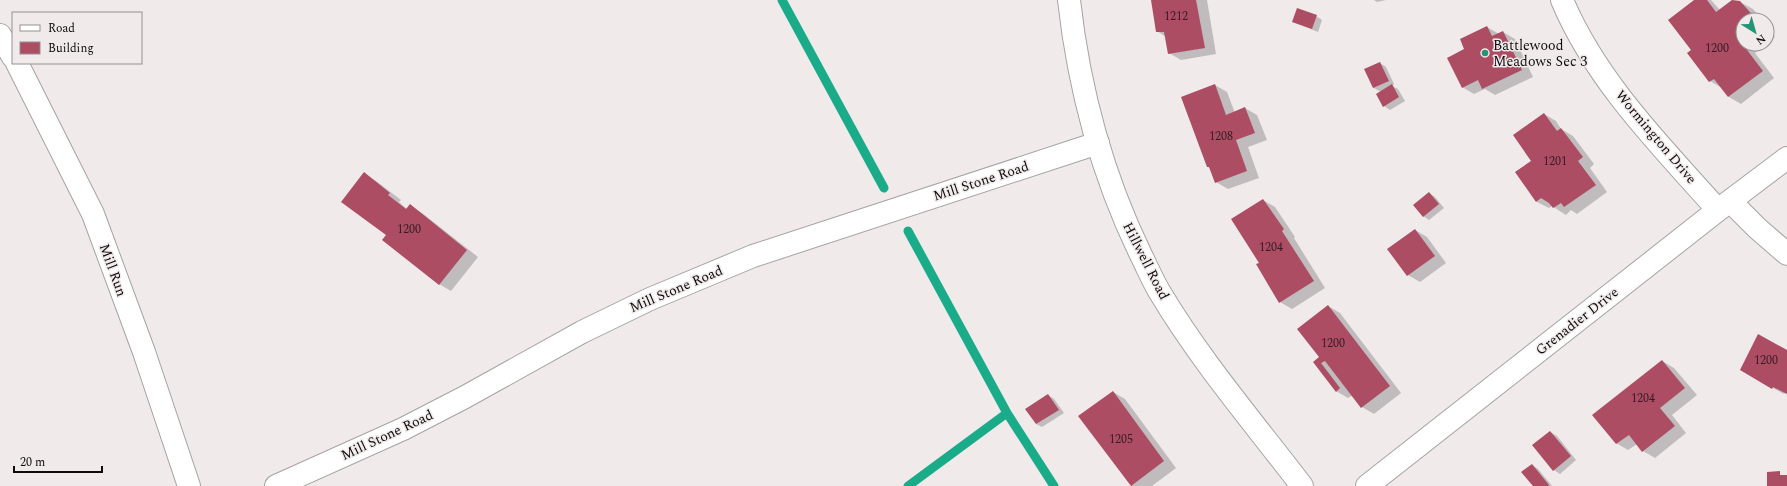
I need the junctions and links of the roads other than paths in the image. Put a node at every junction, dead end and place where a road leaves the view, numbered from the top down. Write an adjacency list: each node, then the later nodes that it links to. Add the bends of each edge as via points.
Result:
1 (1069, 0): 6 (street, Hillwell Road, via 1081,85)
2 (1562, 0): 8 (street, Wormington Drive, via 1583,43 1632,113)
3 (0, 36): 4 (street)
4 (12, 55)
5 (18, 64): 10 (street, Mill Run, via 93,214 144,352)
6 (1098, 143): 11 (street, Mill Stone Road, via 753,256 657,296 582,332 403,429); 12 (street, Hillwell Road, via 1129,230 1158,289 1207,363)
7 (1787, 158): 8 (street, Grenadier Drive)
8 (1724, 205): 9 (street, Wormington Drive, via 1757,228); 13 (street, Grenadier Drive)
9 (1787, 254)
10 (189, 486)
11 (276, 486)
12 (1302, 486)
13 (1367, 486)

